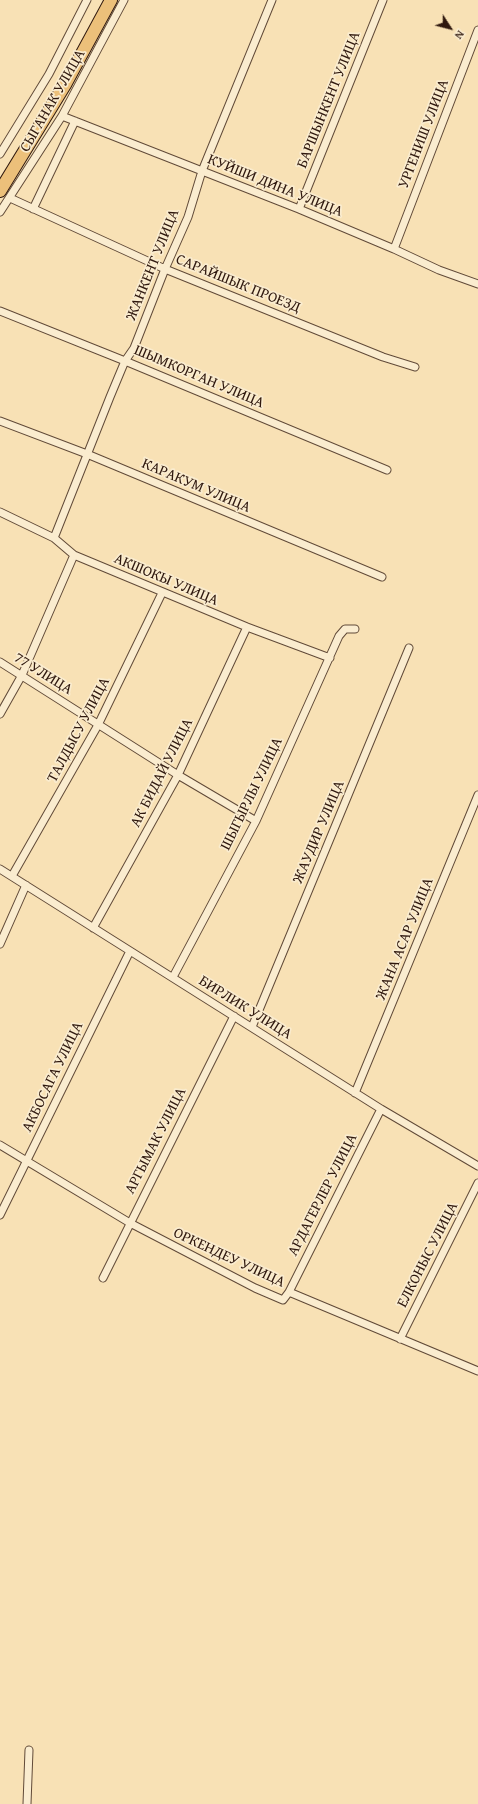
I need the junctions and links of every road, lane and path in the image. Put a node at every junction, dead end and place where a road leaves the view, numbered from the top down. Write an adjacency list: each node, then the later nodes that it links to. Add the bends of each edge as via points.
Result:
1 (87, 0): 10 (street, via 49,74)
2 (102, 0): 12 (highway, via 59,79)
3 (111, 0): 13 (highway)
4 (124, 0): 8 (street, СЫГАНАК УЛИЦА)
5 (272, 0): 11 (street, ЖАНКЕНТ УЛИЦА)
6 (383, 0): 15 (street, БАРШЫНКЕНТ УЛИЦА)
7 (478, 30): 17 (street, УРГЕНИШ УЛИЦА)
8 (62, 116): 9 (street, КУЙШИ ДИНА УЛИЦА); 13 (street, СЫГАНАК УЛИЦА)
9 (75, 121): 11 (street, КУЙШИ ДИНА УЛИЦА); 14 (street)
10 (0, 154)
11 (202, 171): 15 (street, КУЙШИ ДИНА УЛИЦА); 18 (street, ЖАНКЕНТ УЛИЦА, via 188,217)
12 (0, 176)
13 (5, 195): 14 (street, САРАЙШЫК ПРОЕЗД); 16 (street, СЫГАНАК УЛИЦА)
14 (33, 209): 18 (street, САРАЙШЫК ПРОЕЗД)
15 (299, 209): 17 (street, КУЙШИ ДИНА УЛИЦА)
16 (0, 212)
17 (394, 249): 19 (street, КУЙШИ ДИНА УЛИЦА, via 439,270)
18 (165, 269): 21 (street, ЖАНКЕНТ УЛИЦА, via 134,348); 22 (street, САРАЙШЫК ПРОЕЗД, via 383,357)
19 (478, 284)
20 (0, 311): 21 (street, ШЫМКОРГАН УЛИЦА)
21 (125, 361): 24 (street, ЖАНКЕНТ УЛИЦА); 25 (street, ШЫМКОРГАН УЛИЦА)
22 (415, 367)
23 (0, 420): 24 (street, КАРАКУМ УЛИЦА)
24 (87, 454): 27 (street, ЖАНКЕНТ УЛИЦА); 29 (street, КАРАКУМ УЛИЦА)
25 (387, 470)
26 (0, 512): 27 (street, АКШОКЫ УЛИЦА)
27 (54, 538): 28 (street, АКШОКЫ УЛИЦА)
28 (74, 554): 30 (street, АКШОКЫ УЛИЦА); 36 (street)
29 (382, 577)
30 (162, 593): 31 (street, АКШОКЫ УЛИЦА); 38 (street, ТАЛДЫСУ УЛИЦА)
31 (247, 627): 34 (street, АКШОКЫ УЛИЦА); 39 (street, АК БИДАЙ УЛИЦА)
32 (355, 628): 34 (street, ШЫГЫРЛЫ УЛИЦА, via 342,632 333,646)
33 (409, 648): 50 (street, ЖАУДИР УЛИЦА)
34 (330, 658): 41 (street, ШЫГЫРЛЫ УЛИЦА)
35 (0, 662): 36 (street, 77 УЛИЦА)
36 (22, 675): 37 (street); 38 (street, 77 УЛИЦА)
37 (0, 714)
38 (98, 725): 39 (street, 77 УЛИЦА); 43 (street, ТАЛДЫСУ УЛИЦА)
39 (178, 775): 41 (street, 77 УЛИЦА); 45 (street, АК БИДАЙ УЛИЦА)
40 (478, 795): 51 (street, ЖАНА АСАР УЛИЦА)
41 (256, 821): 48 (street, ШЫГЫРЛЫ УЛИЦА)
42 (0, 869): 43 (street, БИРЛИК УЛИЦА)
43 (12, 876): 44 (street, БИРЛИК УЛИЦА)
44 (26, 885): 45 (street, БИРЛИК УЛИЦА); 46 (street)
45 (93, 928): 47 (street, БИРЛИК УЛИЦА)
46 (0, 944)
47 (130, 951): 48 (street, БИРЛИК УЛИЦА); 54 (street, АКБОСАГА УЛИЦА)
48 (173, 977): 49 (street, БИРЛИК УЛИЦА)
49 (234, 1016): 50 (street, БИРЛИК УЛИЦА); 58 (street, АРГЫМАК УЛИЦА)
50 (252, 1027): 51 (street, БИРЛИК УЛИЦА)
51 (355, 1093): 52 (street, БИРЛИК УЛИЦА)
52 (381, 1109): 55 (street, БИРЛИК УЛИЦА); 60 (street, АРДАГЕРЛЕР УЛИЦА)
53 (0, 1144): 54 (street, ОРКЕНДЕУ УЛИЦА)
54 (27, 1161): 57 (street, АКБОСАГА УЛИЦА); 58 (street, ОРКЕНДЕУ УЛИЦА)
55 (478, 1166)
56 (478, 1183): 61 (street, ЕЛКОНЫС УЛИЦА)
57 (0, 1215)
58 (130, 1222): 59 (street, АРГЫМАК УЛИЦА); 60 (street, ОРКЕНДЕУ УЛИЦА, via 178,1249 283,1300)
59 (103, 1278)
60 (289, 1292): 61 (street, ОРКЕНДЕУ УЛИЦА)
61 (400, 1339): 62 (street, ОРКЕНДЕУ УЛИЦА)
62 (478, 1371)
63 (29, 1750): 64 (street)
64 (27, 1804)

